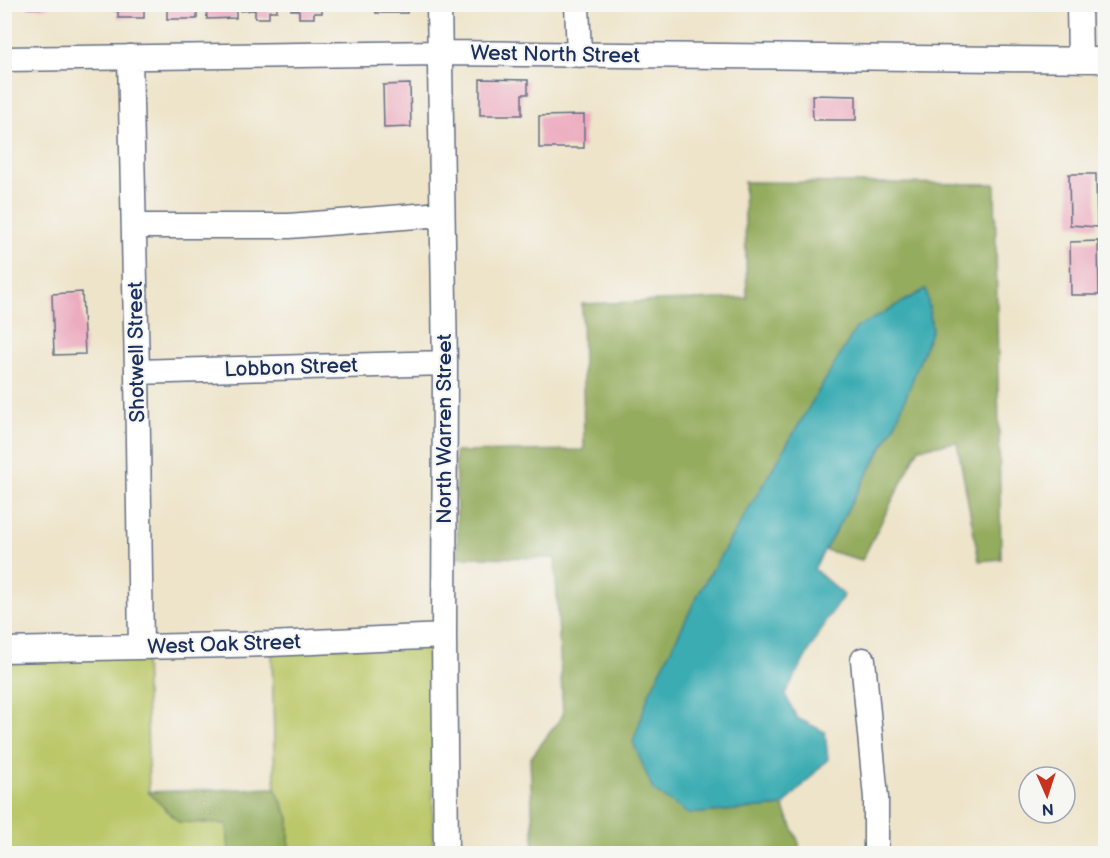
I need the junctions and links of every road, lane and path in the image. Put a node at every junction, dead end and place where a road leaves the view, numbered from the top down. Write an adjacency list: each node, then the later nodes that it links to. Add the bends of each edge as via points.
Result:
1 (439, 4): 4 (street, North Warren Street)
2 (577, 4): 5 (street)
3 (1079, 4): 8 (street)
4 (439, 53): 5 (street, West North Street); 6 (street, West North Street); 10 (street, North Warren Street)
5 (579, 55): 8 (street, West North Street)
6 (130, 57): 7 (street, West North Street); 11 (street, Shotwell Street)
7 (4, 59)
8 (1080, 60): 9 (street, West North Street)
9 (1106, 60)
10 (442, 214): 11 (street, via 289,226); 12 (street, North Warren Street)
11 (134, 226): 13 (street, Shotwell Street)
12 (445, 363): 13 (street, Lobbon Street); 14 (street, North Warren Street)
13 (137, 372): 15 (street, Shotwell Street)
14 (444, 636): 15 (street, West Oak Street); 18 (street, North Warren Street)
15 (141, 647): 16 (street, West Oak Street)
16 (4, 650)
17 (863, 660): 19 (street, via 876,798)
18 (446, 854)
19 (876, 854)

